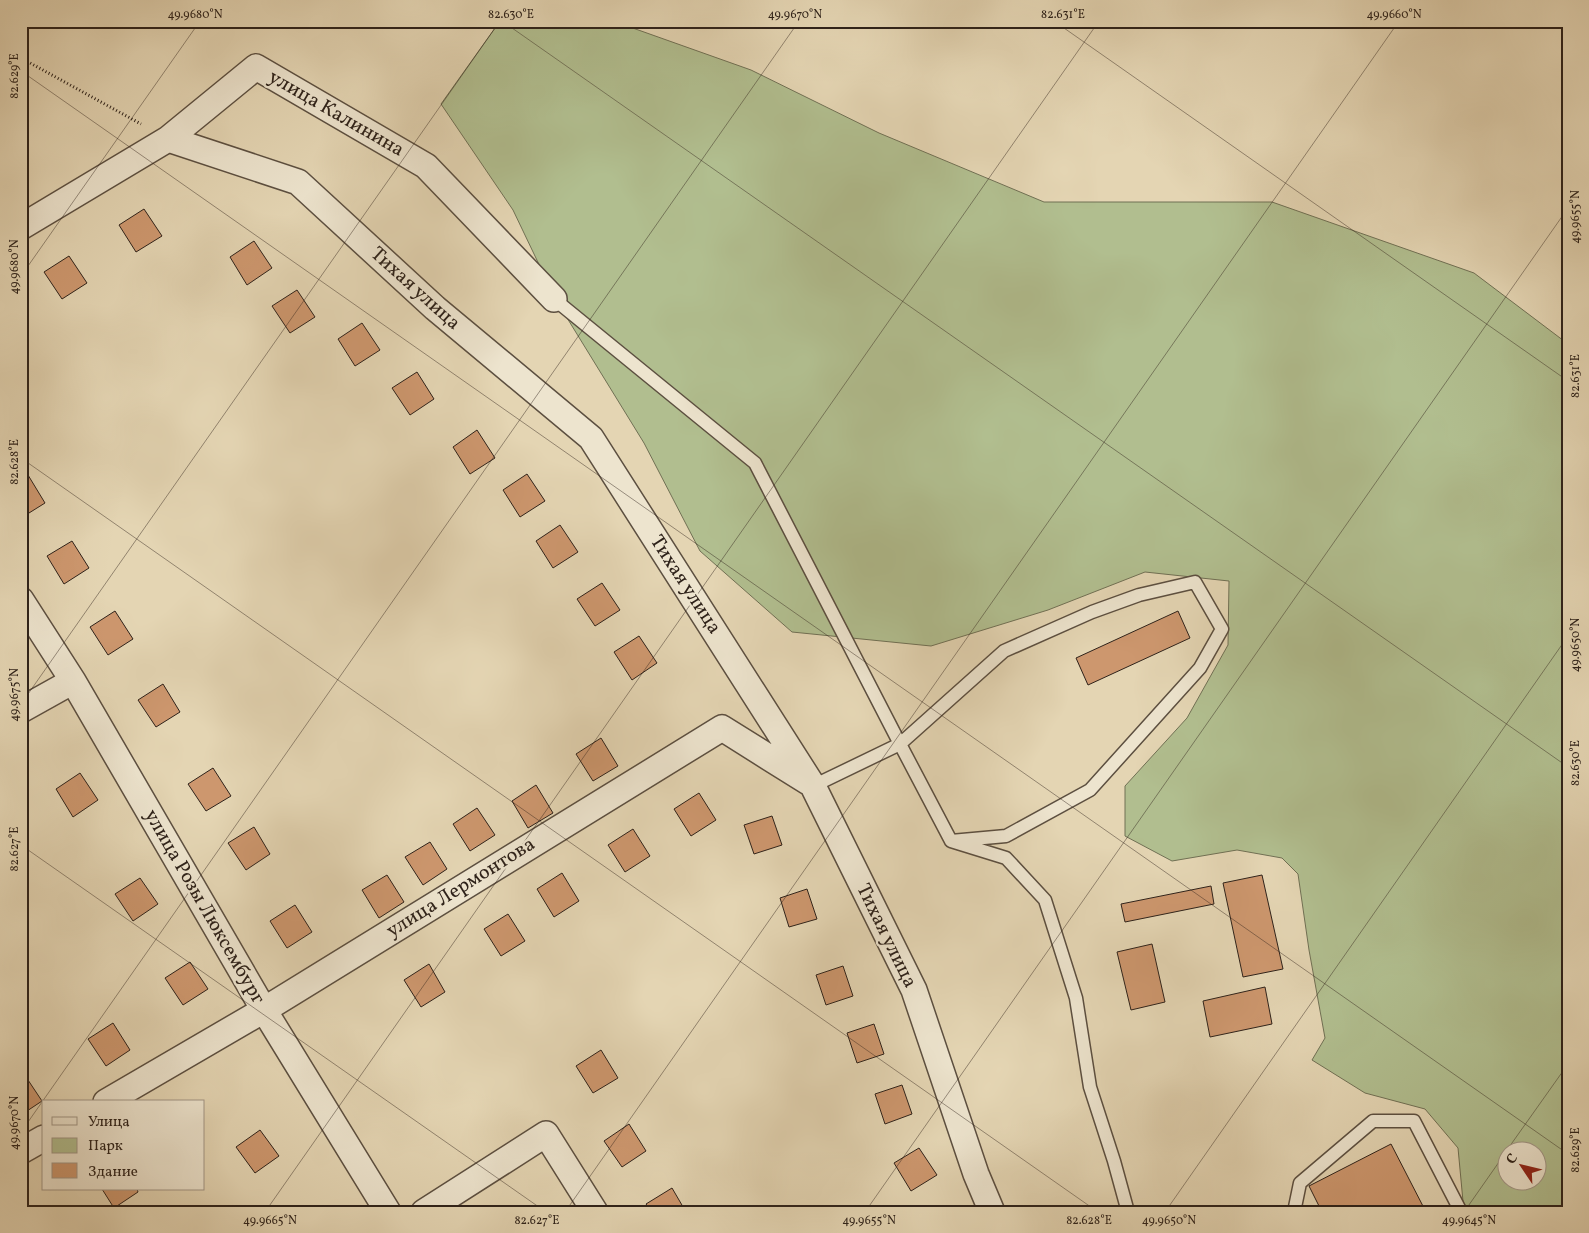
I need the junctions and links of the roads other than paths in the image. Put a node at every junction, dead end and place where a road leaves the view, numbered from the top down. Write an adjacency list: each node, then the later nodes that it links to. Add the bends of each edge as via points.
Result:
1 (168, 139): 2 (street, улица Калинина); 3 (street, улица Калинина, via 256,67 426,166); 8 (street, Тихая улица, via 298,182 435,308 591,438)
2 (21, 227)
3 (554, 299): 7 (lane, via 755,463)
4 (21, 600): 5 (street, улица Розы Люксембург)
5 (73, 682): 6 (street); 10 (street, улица Розы Люксембург)
6 (21, 710)
7 (900, 744): 8 (lane); 9 (lane); 9 (lane, via 1004,651 1139,595 1195,582 1222,629 1200,668 1090,790 1006,836)
8 (814, 786): 10 (street, улица Лермонтова, via 722,728); 17 (street, Тихая улица, via 914,990)
9 (951, 841): 18 (lane, via 1006,858 1045,900 1076,998 1090,1088)
10 (264, 1010): 11 (street, улица Лермонтова); 14 (street, улица Розы Люксембург)
11 (109, 1100)
12 (42, 1139): 13 (street)
13 (21, 1151)
14 (388, 1212)
15 (424, 1212): 16 (street, via 546,1134)
16 (595, 1212)
17 (992, 1212)
18 (1128, 1212)
19 (1294, 1212): 20 (lane, via 1300,1183 1373,1121 1414,1121)
20 (1461, 1212)

